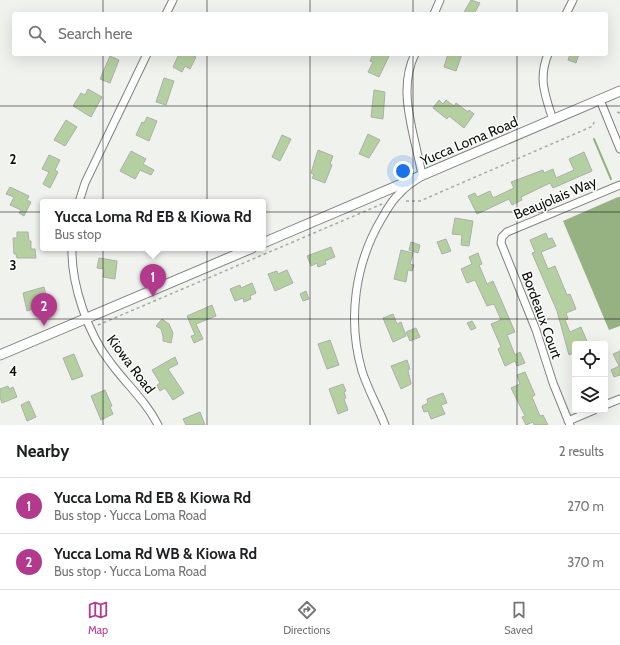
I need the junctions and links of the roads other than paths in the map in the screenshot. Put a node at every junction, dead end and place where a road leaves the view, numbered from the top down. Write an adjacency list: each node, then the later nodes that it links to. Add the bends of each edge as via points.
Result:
1 (173, 0): 4 (street)
2 (440, 0): 5 (street)
3 (573, 0): 6 (street)
4 (167, 12)
5 (435, 12)
6 (567, 12)
7 (146, 56): 16 (street, via 88,177)
8 (414, 56): 14 (street, via 407,102)
9 (547, 56): 12 (street, via 542,77)
10 (620, 92): 11 (main road, Yucca Loma Road)
11 (600, 100): 12 (main road, Yucca Loma Road); 13 (street)
12 (553, 120): 14 (main road, Yucca Loma Road)
13 (620, 149)
14 (422, 176): 18 (main road, Yucca Loma Road); 28 (street, via 400,192 375,229 365,252 358,280 355,306 356,341 363,372)
15 (620, 185): 17 (street, Beaujolais Way, via 507,232)
16 (80, 199)
17 (502, 237): 26 (street, Bordeaux Court, via 501,243)
18 (266, 242)
19 (72, 251): 21 (street, Kiowa Road, via 73,269)
20 (245, 251): 21 (main road)
21 (86, 318): 22 (main road); 27 (street, Kiowa Road, via 103,353 152,413)
22 (0, 355)
23 (620, 399): 24 (street)
24 (608, 405)
25 (588, 413): 26 (street)
26 (569, 423)
27 (158, 425)
28 (385, 425)

